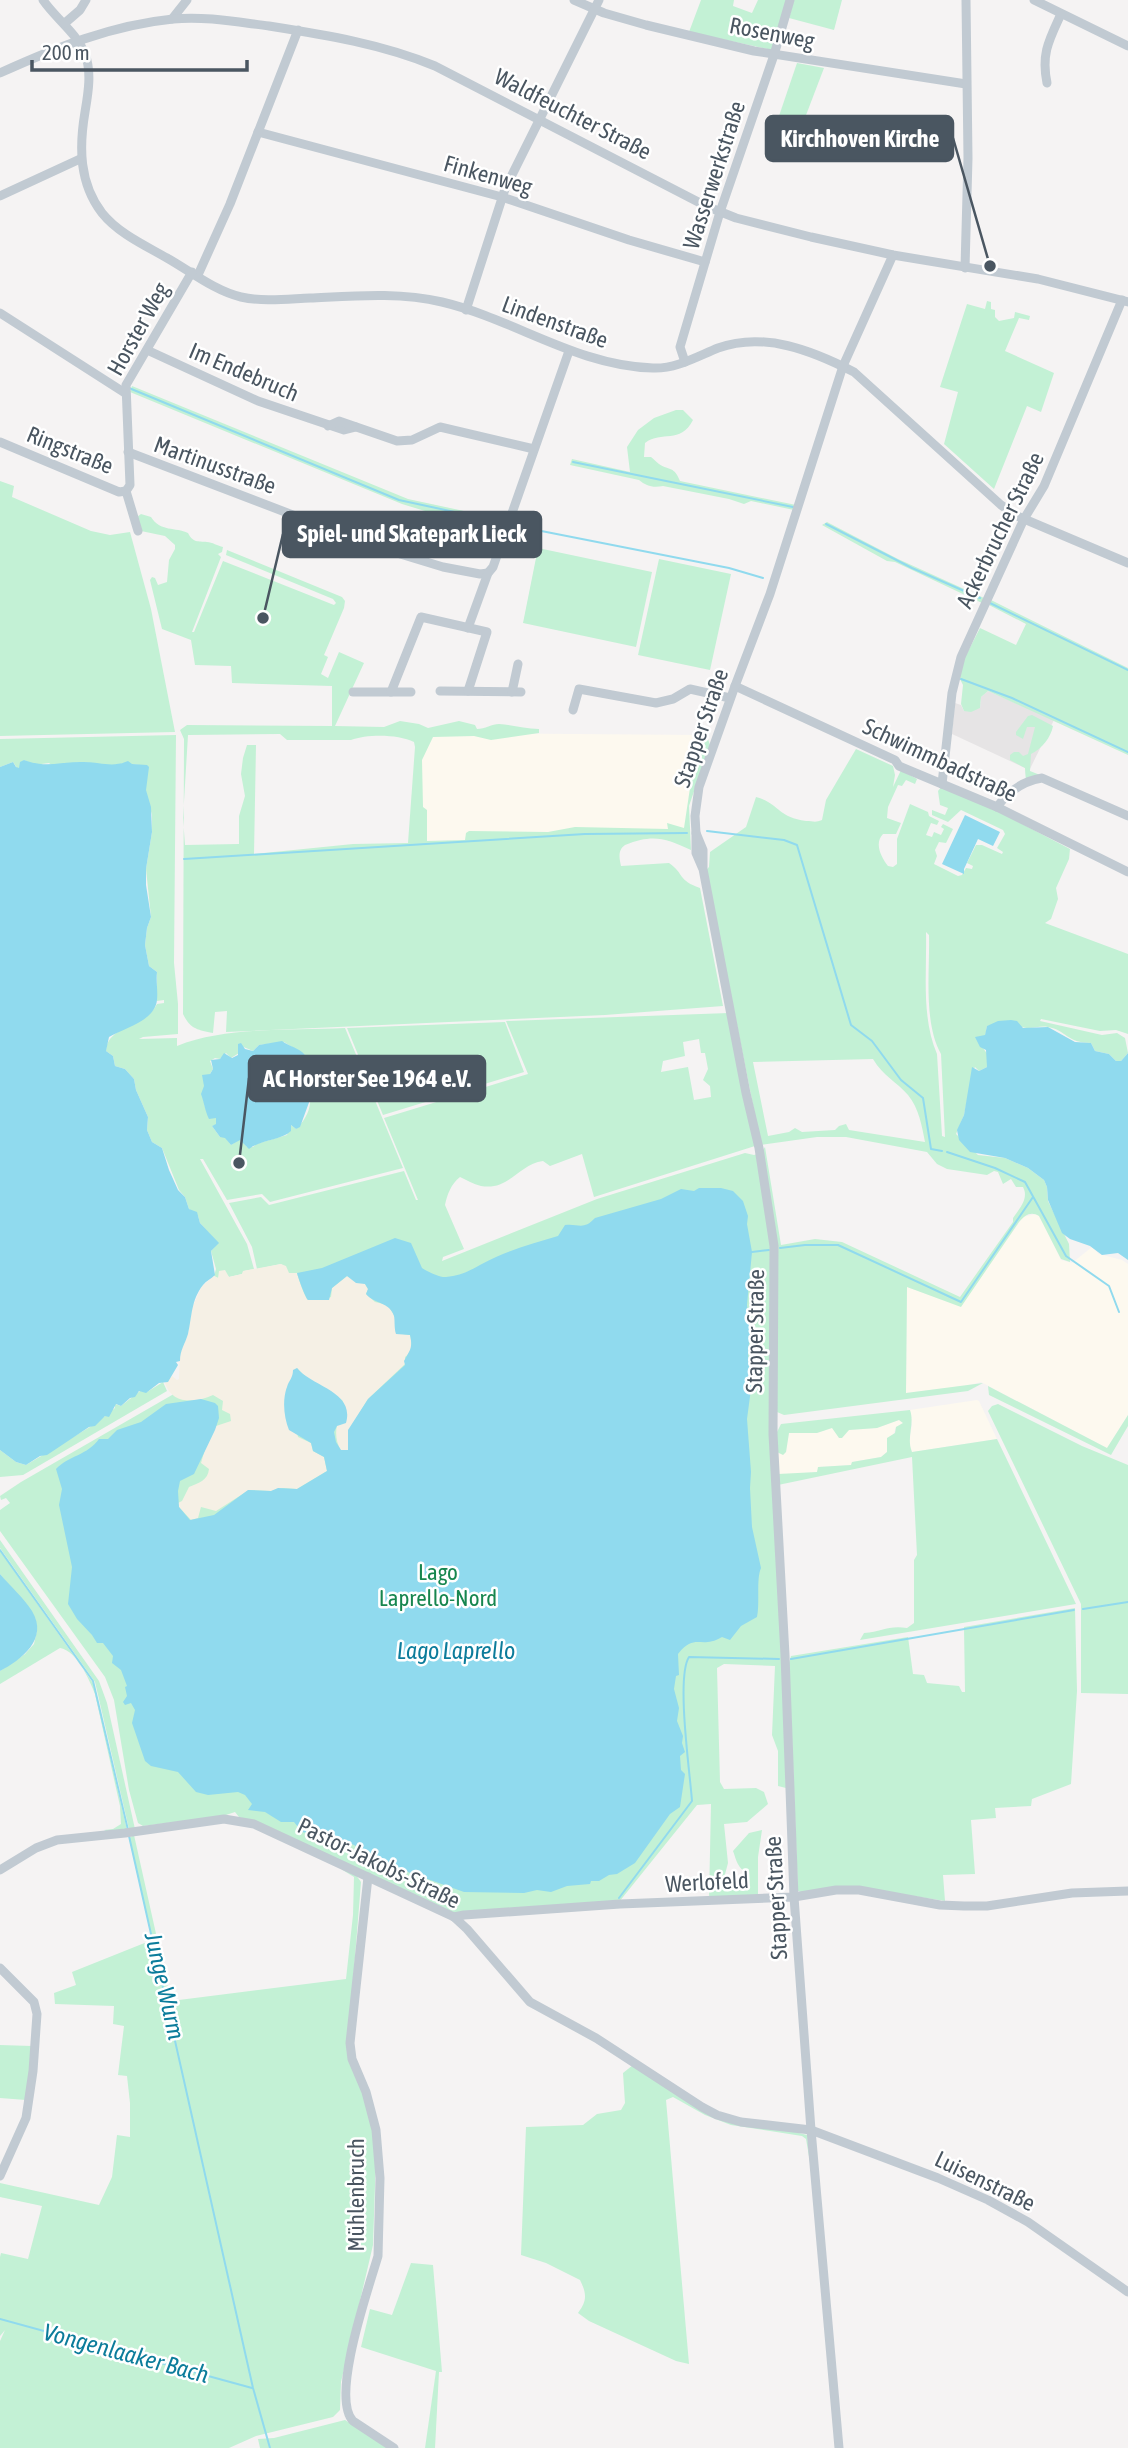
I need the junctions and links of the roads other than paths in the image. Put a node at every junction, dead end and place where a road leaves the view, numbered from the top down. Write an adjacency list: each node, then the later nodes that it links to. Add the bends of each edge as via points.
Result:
1 (43, 0): 11 (street, Lindenstraße)
2 (86, 0): 11 (street)
3 (187, 0): 10 (street)
4 (574, 0): 8 (street, Rosenweg)
5 (790, 0): 15 (street, Wasserwerkstraße)
6 (966, 0): 18 (street)
7 (1034, 0): 9 (street)
8 (596, 5): 15 (street, Rosenweg, via 646,25); 19 (street)
9 (1060, 14): 14 (street); 17 (street, via 1046,46)
10 (172, 19): 12 (street, Waldfeuchter Straße); 13 (street, Waldfeuchter Straße)
11 (65, 23): 13 (street, Lindenstraße)
12 (298, 30): 19 (street, Waldfeuchter Straße, via 407,54); 20 (street, Horster Weg)
13 (78, 41): 16 (street, Waldfeuchter Straße); 21 (street, Lindenstraße, via 88,70)
14 (1128, 46)
15 (774, 55): 18 (street, Rosenweg); 24 (street, Wasserwerkstraße)
16 (0, 73)
17 (1047, 83)
18 (966, 84): 27 (street)
19 (541, 119): 23 (street); 24 (street, Waldfeuchter Straße)
20 (258, 132): 23 (street, Finkenweg); 28 (street, Horster Weg, via 230,204)
21 (80, 159): 22 (street); 28 (street, Lindenstraße, via 96,203 110,222)
22 (0, 196)
23 (502, 197): 26 (street, Finkenweg); 30 (street)
24 (720, 212): 25 (street, Waldfeuchter Straße); 26 (street, Wasserwerkstraße)
25 (893, 256): 27 (street, Waldfeuchter Straße); 35 (street, Stapper Straße)
26 (705, 262): 34 (street, Wasserwerkstraße, via 680,347)
27 (965, 268): 29 (street, Waldfeuchter Straße, via 1038,279)
28 (195, 273): 30 (street, Lindenstraße, via 234,295 256,299 388,296); 32 (street, Horster Weg)
29 (1125, 301): 41 (street, Ackerbrucher Straße, via 1044,486)
30 (467, 310): 33 (street, Lindenstraße)
31 (0, 313): 36 (street)
32 (147, 351): 36 (street, Horster Weg); 38 (street, Im Endebruch, via 258,401 328,426 339,421 405,442 440,427)
33 (569, 351): 34 (street, Lindenstraße, via 653,368); 38 (street)
34 (685, 362): 35 (street, Lindenstraße, via 722,347 762,341 792,346)
35 (842, 366): 41 (street, Lindenstraße, via 873,387 1002,505); 47 (street, Stapper Straße, via 770,594)
36 (125, 393): 39 (street, Horster Weg)
37 (0, 442): 40 (street, Ringstraße)
38 (534, 449): 44 (street)
39 (128, 452): 40 (street, Horster Weg, via 130,485); 44 (street, Martinusstraße, via 374,546 443,567)
40 (126, 491): 42 (street, Horster Weg)
41 (1024, 519): 43 (street, Lindenstraße); 55 (street, Ackerbrucher Straße, via 961,657 952,693)
42 (138, 531)
43 (1128, 563)
44 (488, 573): 45 (street)
45 (468, 628): 49 (street, via 487,632); 51 (street, via 421,617)
46 (518, 664): 49 (street, via 516,692)
47 (734, 686): 53 (street, Stapper Straße); 55 (street, Schwimmbadstraße)
48 (440, 691): 49 (street)
49 (468, 691)
50 (353, 692): 51 (street)
51 (391, 692): 52 (street)
52 (411, 692)
53 (730, 698): 54 (street, via 690,689 656,703 579,689); 62 (street, Stapper Straße, via 697,796 696,832 703,850 774,1246 773,1434)
54 (573, 710)
55 (942, 784): 56 (street, Schwimmbadstraße)
56 (998, 807): 57 (street, via 1013,791 1042,778); 58 (street, Schwimmbadstraße)
57 (1128, 816)
58 (1128, 872)
59 (0, 1870): 60 (street, Pastor-Jakobs-Straße, via 50,1842 238,1819)
60 (368, 1877): 63 (street, Pastor-Jakobs-Straße); 68 (street, Mühlenbruch, via 350,2051 374,2120 380,2239 345,2401 353,2421)
61 (1128, 1891): 62 (street, Werlofeld, via 1072,1893 987,1906 940,1905 859,1890)
62 (794, 1897): 63 (street, Werlofeld); 65 (street, Stapper Straße)
63 (454, 1917): 65 (street, Pastor-Jakobs-Straße, via 537,2008 596,2038 691,2100 741,2122)
64 (0, 1970): 66 (street, via 34,2002 37,2014 26,2118)
65 (811, 2130): 67 (street, Luisenstraße, via 988,2200 1028,2222); 69 (street, Stapper Straße)
66 (0, 2176)
67 (1128, 2292)
68 (394, 2448)
69 (839, 2448)

